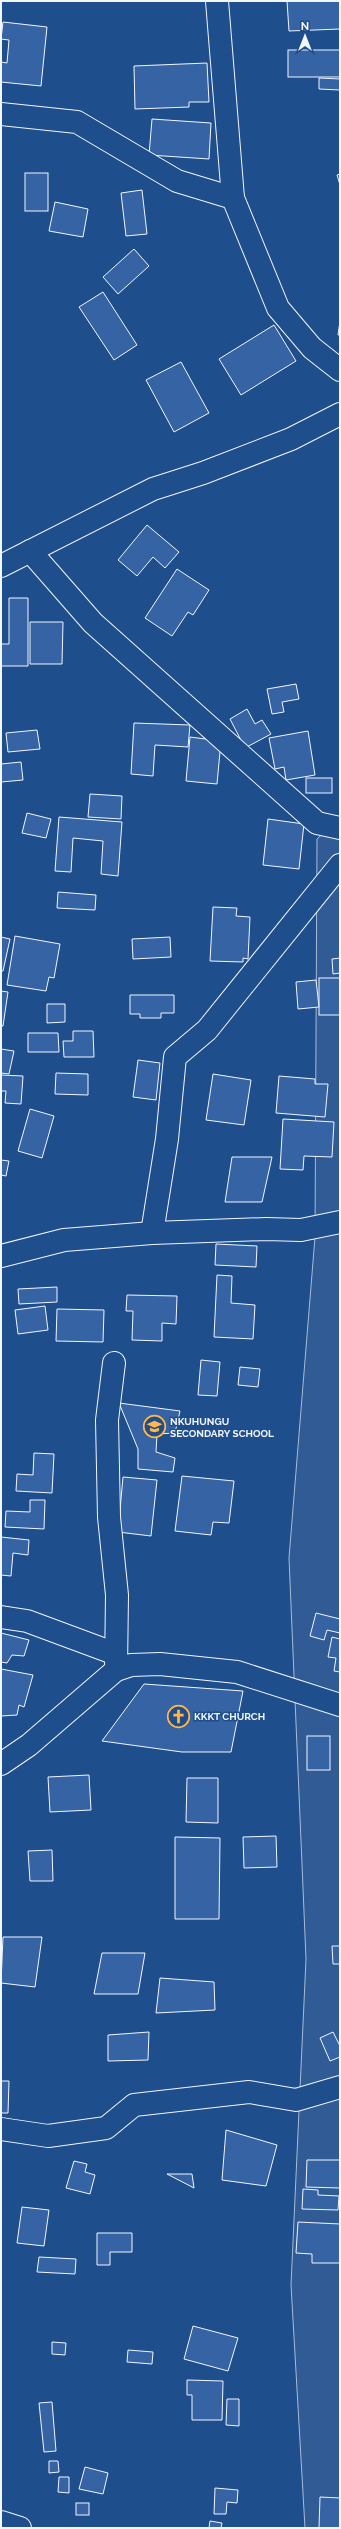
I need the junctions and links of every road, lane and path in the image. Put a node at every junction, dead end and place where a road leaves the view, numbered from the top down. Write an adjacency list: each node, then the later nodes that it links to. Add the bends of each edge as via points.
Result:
1 (217, 1): 3 (street)
2 (1, 114): 3 (street, via 77,122 177,182)
3 (233, 198): 4 (street, via 278,308 312,348)
4 (340, 370)
5 (340, 414): 6 (street, via 291,439 154,490)
6 (30, 551): 7 (street); 8 (street, via 93,623 317,823)
7 (1, 566)
8 (340, 828)
9 (340, 865): 11 (street, via 207,1030 175,1057 167,1139)
10 (340, 1222): 11 (street, via 301,1230)
11 (152, 1233): 12 (street, via 64,1240)
12 (1, 1256)
13 (114, 1363): 15 (street, via 107,1420 109,1517 117,1595)
14 (1, 1617): 15 (street, via 27,1620)
15 (116, 1662): 16 (street, via 237,1672); 17 (street, via 29,1745)
16 (340, 1705)
17 (1, 1764)
18 (340, 2087): 19 (street, via 296,2100 249,2092 134,2105 106,2128 48,2136)
19 (1, 2129)
20 (1, 2522): 21 (street)
21 (20, 2528)

